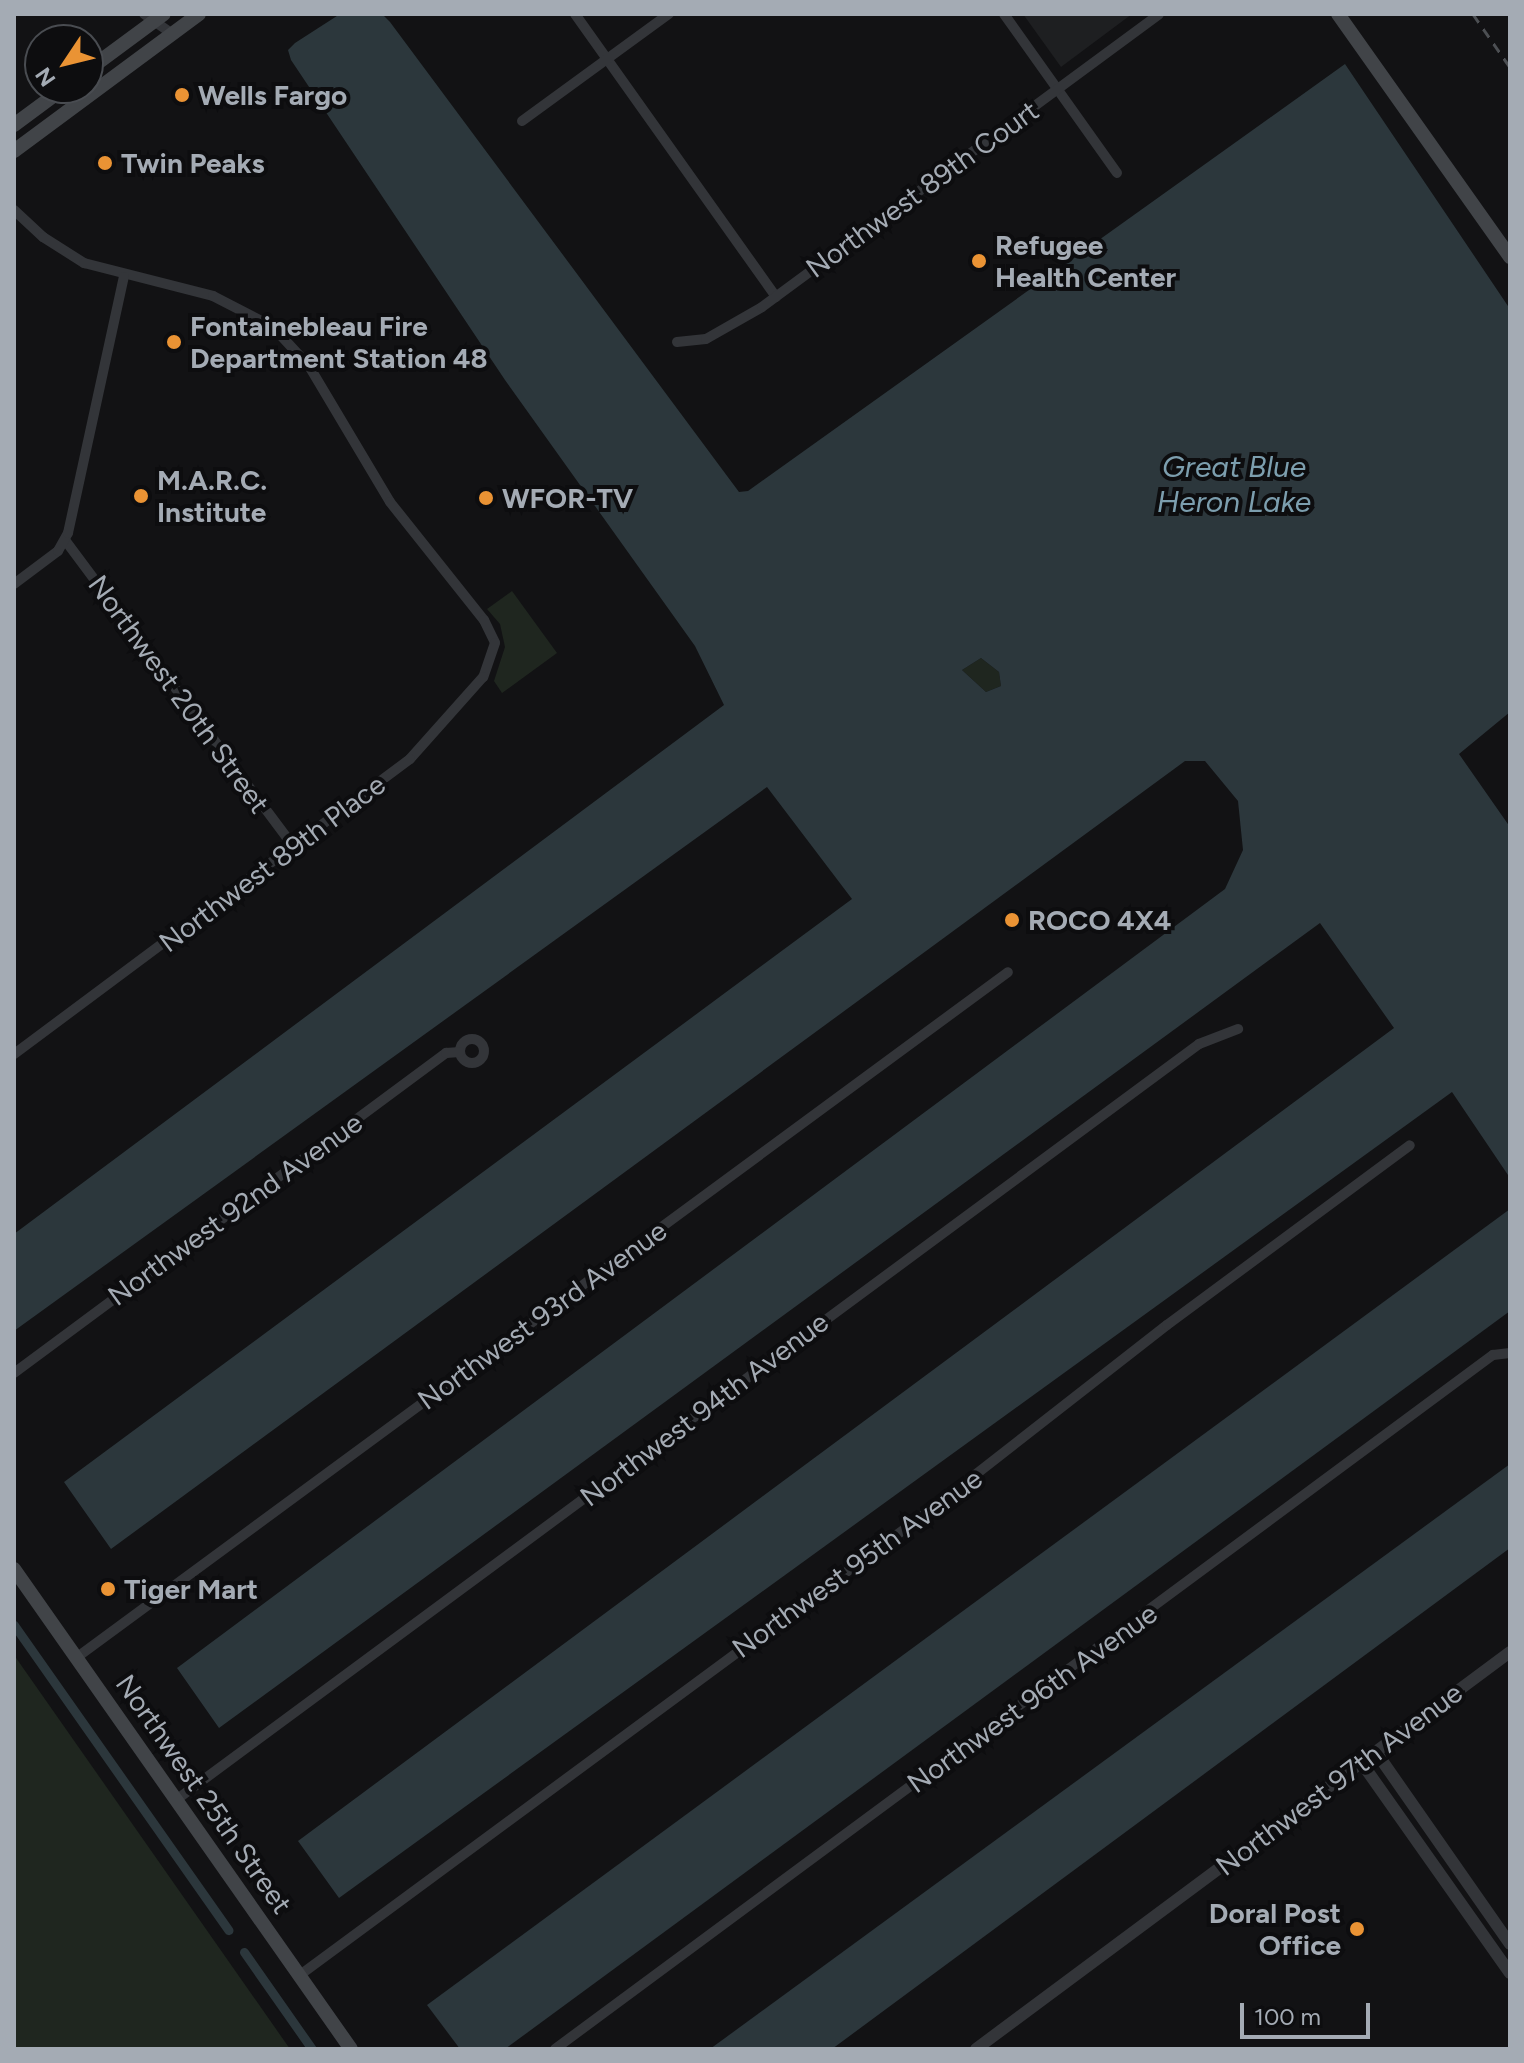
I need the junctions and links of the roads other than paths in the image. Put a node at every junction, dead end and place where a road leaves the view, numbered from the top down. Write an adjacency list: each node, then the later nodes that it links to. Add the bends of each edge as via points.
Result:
1 (171, 14): 9 (street)
2 (199, 14): 9 (main road)
3 (575, 14): 11 (street)
4 (669, 14): 11 (street)
5 (1004, 14): 12 (street)
6 (1159, 14): 12 (street, Northwest 89th Court)
7 (1338, 14): 19 (main road)
8 (154, 16): 9 (street); 10 (main road)
9 (173, 34): 16 (main road)
10 (104, 57)
11 (607, 59): 14 (street); 21 (street)
12 (1057, 89): 17 (street); 21 (street, Northwest 89th Court)
13 (42, 104): 15 (main road)
14 (522, 121)
15 (14, 125)
16 (14, 151)
17 (1117, 173)
18 (14, 210): 20 (street, via 69,255)
19 (1510, 257)
20 (124, 277): 23 (street); 25 (street, Northwest 89th Place, via 224,300 288,341 319,381 390,502 484,620 495,643 483,677 437,734)
21 (776, 297): 22 (street, Northwest 89th Court, via 706,339)
22 (677, 342)
23 (65, 540): 24 (street); 25 (street, Northwest 20th Street)
24 (14, 584)
25 (294, 847): 29 (street, Northwest 89th Place)
26 (1008, 972): 35 (street, Northwest 93rd Avenue)
27 (1238, 1029): 38 (street, Northwest 94th Avenue, via 1199,1044)
28 (460, 1052): 32 (street, Northwest 92nd Avenue, via 446,1053)
29 (14, 1054)
30 (1410, 1145): 41 (street, Northwest 95th Avenue, via 1167,1325 948,1497)
31 (1510, 1353): 43 (street, Northwest 96th Avenue, via 1493,1355)
32 (14, 1373)
33 (14, 1569): 35 (main road, Northwest 25th Street)
34 (1510, 1652): 36 (street, Northwest 97th Avenue)
35 (76, 1658): 38 (main road, Northwest 25th Street)
36 (1376, 1752): 37 (street, Northwest 97th Avenue); 39 (street)
37 (1361, 1762): 40 (street); 44 (street, Northwest 97th Avenue)
38 (176, 1800): 41 (main road, Northwest 25th Street)
39 (1510, 1944)
40 (1510, 1973)
41 (300, 1975): 42 (main road, Northwest 25th Street)
42 (351, 2049)
43 (555, 2049)
44 (976, 2049)

